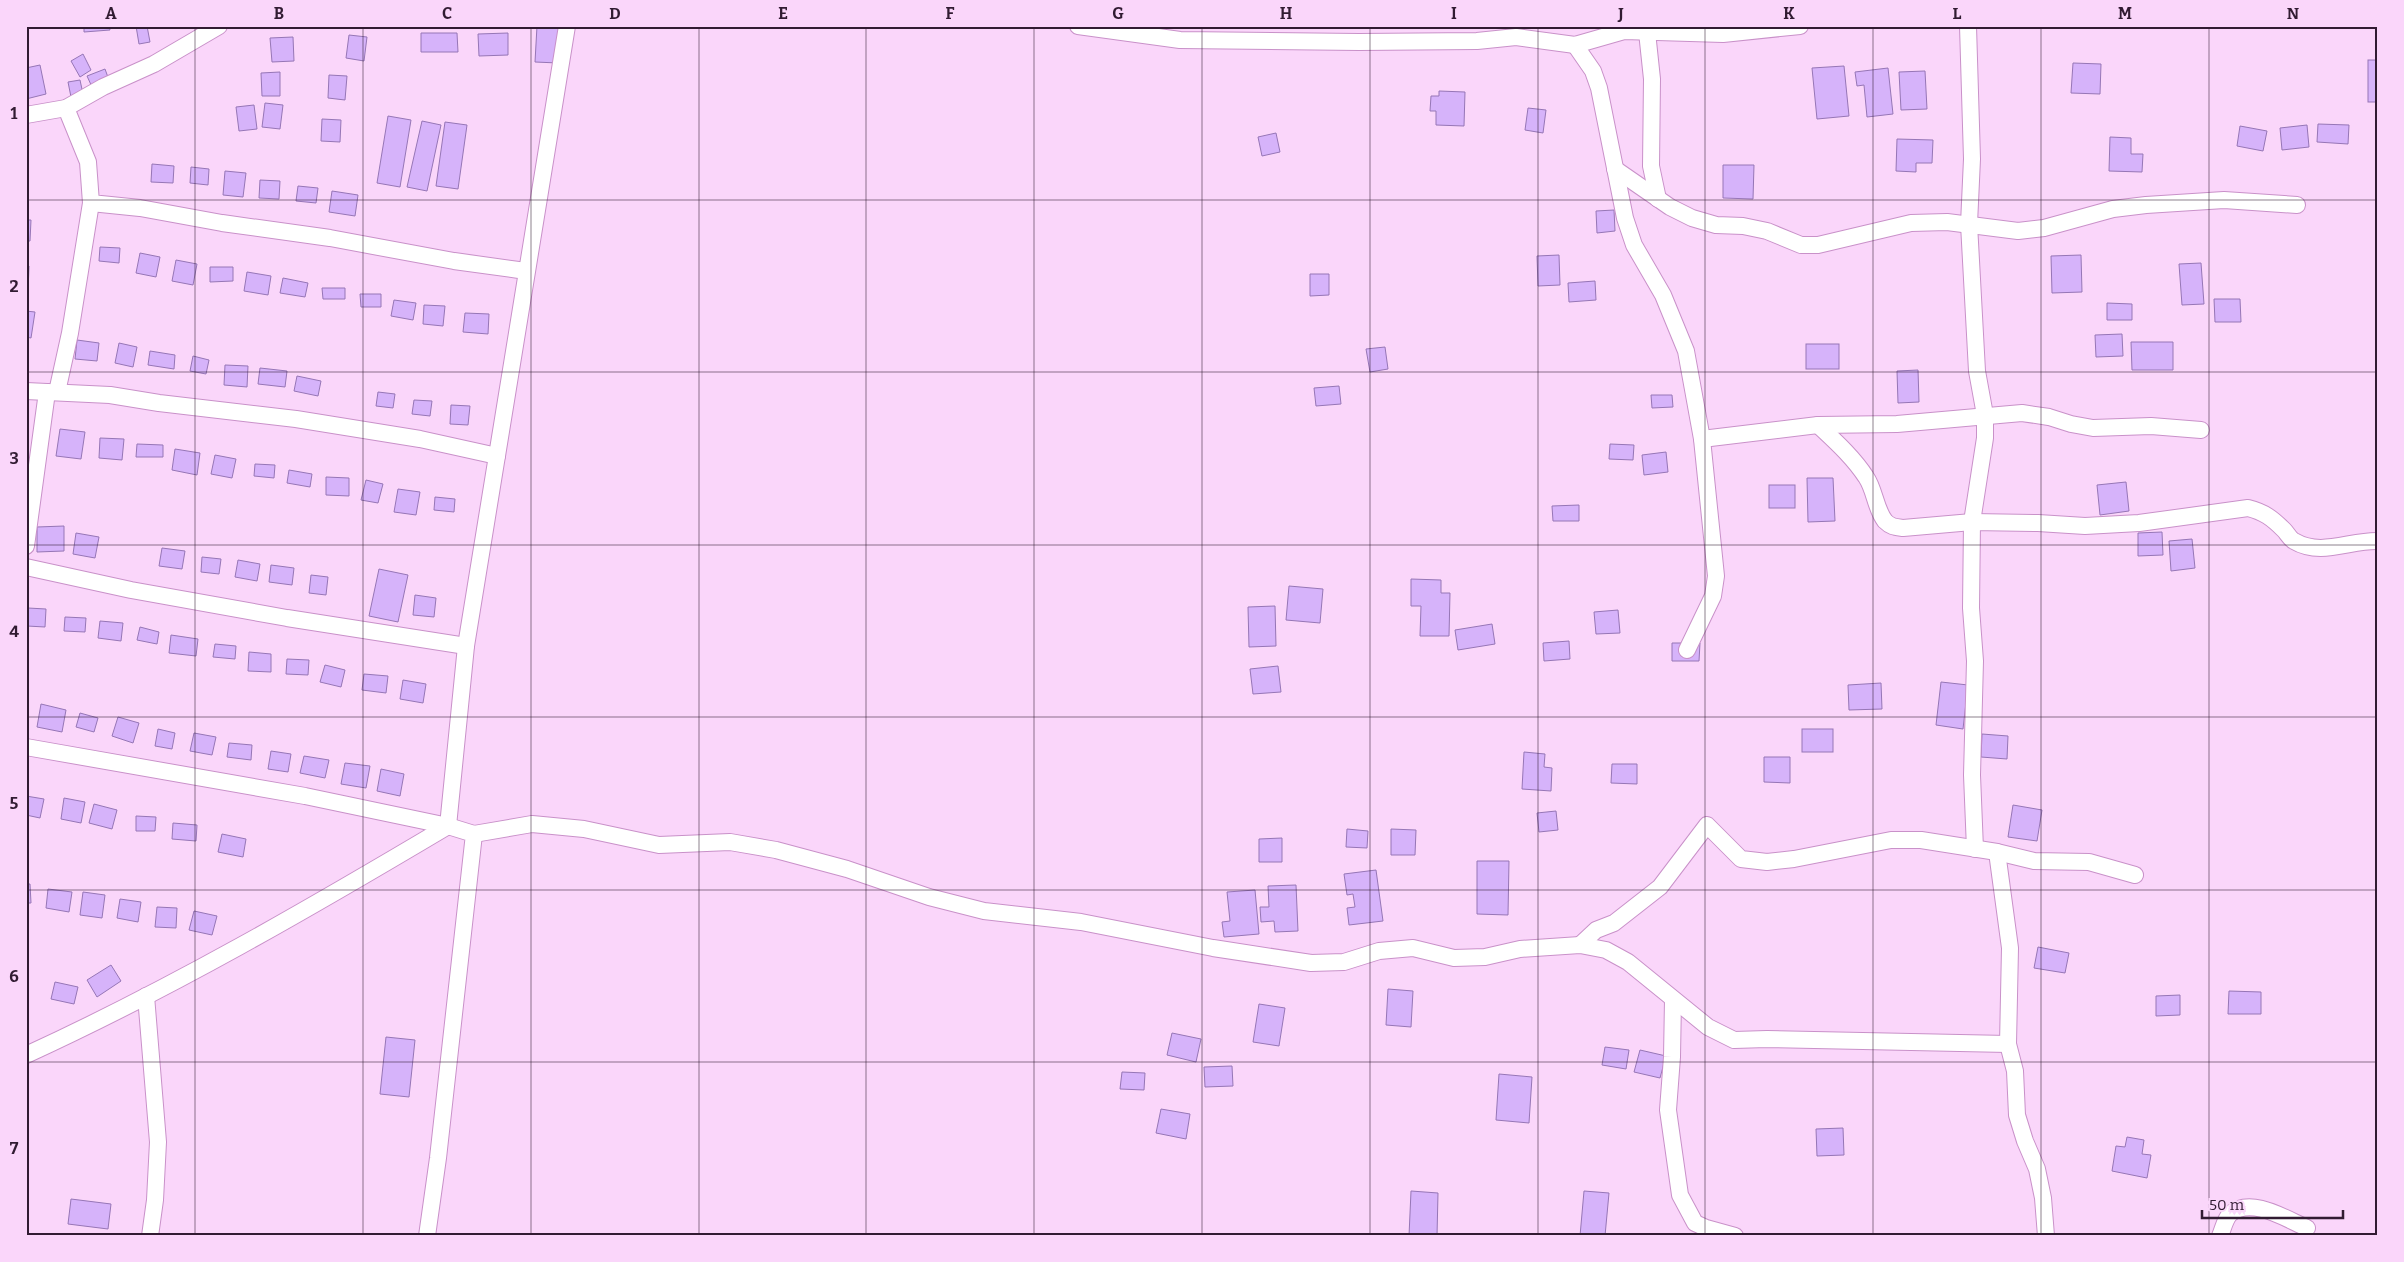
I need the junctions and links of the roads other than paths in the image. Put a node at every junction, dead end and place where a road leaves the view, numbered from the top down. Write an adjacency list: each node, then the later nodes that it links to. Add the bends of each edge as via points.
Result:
1 (219, 26): 9 (street, via 154,64)
2 (568, 26): 16 (street)
3 (1078, 26): 7 (street, via 1180,40)
4 (1800, 26): 6 (street, via 1723,34)
5 (1968, 26): 15 (street, via 1972,158)
6 (1648, 32): 8 (street, via 1624,31); 12 (street, via 1652,79 1651,166)
7 (1244, 34): 8 (street, via 1379,42 1477,41 1516,37)
8 (1575, 45): 11 (street, via 1596,80)
9 (66, 108): 10 (street); 13 (street, via 88,162)
10 (26, 115)
11 (1615, 168): 12 (street); 22 (street, via 1634,245 1663,295 1686,351)
12 (1658, 199): 15 (street, via 1692,218 1716,225 1768,231 1801,245 1818,245 1911,223)
13 (92, 203): 16 (street); 18 (street, via 70,333)
14 (2297, 205): 15 (street, via 2192,201 2113,209 2044,228 2018,231)
15 (1968, 224): 19 (street, via 1977,371)
16 (526, 271): 23 (street)
17 (26, 391): 18 (street)
18 (52, 392): 23 (street, via 296,419 420,439); 26 (street)
19 (1985, 415): 20 (street, via 1897,424); 21 (street, via 2022,412 2093,428 2151,426); 24 (street, via 1985,438)
20 (1818, 425): 22 (street); 24 (street, via 1868,479 1881,513 1892,527)
21 (2201, 430)
22 (1702, 439): 29 (street, via 1716,576 1713,596)
23 (497, 456): 28 (street)
24 (1972, 522): 25 (street, via 2085,526 2140,523 2248,508 2265,513 2294,541 2313,547 2332,549); 33 (street)
25 (2378, 541)
26 (26, 546)
27 (26, 567): 28 (street, via 258,613)
28 (466, 646): 31 (street)
29 (1687, 650)
30 (26, 747): 31 (street, via 305,796)
31 (448, 826): 32 (street); 37 (street, via 294,917)
32 (474, 834): 36 (street, via 532,824 584,830 659,845 730,842 776,850 847,869 928,897 984,911 1081,922 1311,963 1344,962 1379,951 1414,948 1454,958); 43 (street)
33 (1975, 849): 34 (street); 36 (street, via 1921,840 1891,840 1767,862 1741,858 1708,825 1660,887 1614,923 1596,930)
34 (1997, 852): 35 (street, via 2034,862 2089,862); 39 (street, via 2010,948)
35 (2135, 875)
36 (1580, 945): 38 (street, via 1606,950 1628,962)
37 (146, 996): 40 (street); 42 (street, via 158,1142)
38 (1673, 1000): 39 (street, via 1708,1027 1734,1040); 44 (street, via 1668,1110 1680,1195 1695,1223)
39 (2008, 1044): 45 (street, via 2015,1071 2017,1115 2037,1169)
40 (26, 1055)
41 (2307, 1228): 46 (street, via 2252,1207 2239,1209 2228,1216)
42 (150, 1236)
43 (427, 1236)
44 (1735, 1236)
45 (2046, 1236)
46 (2220, 1236)

